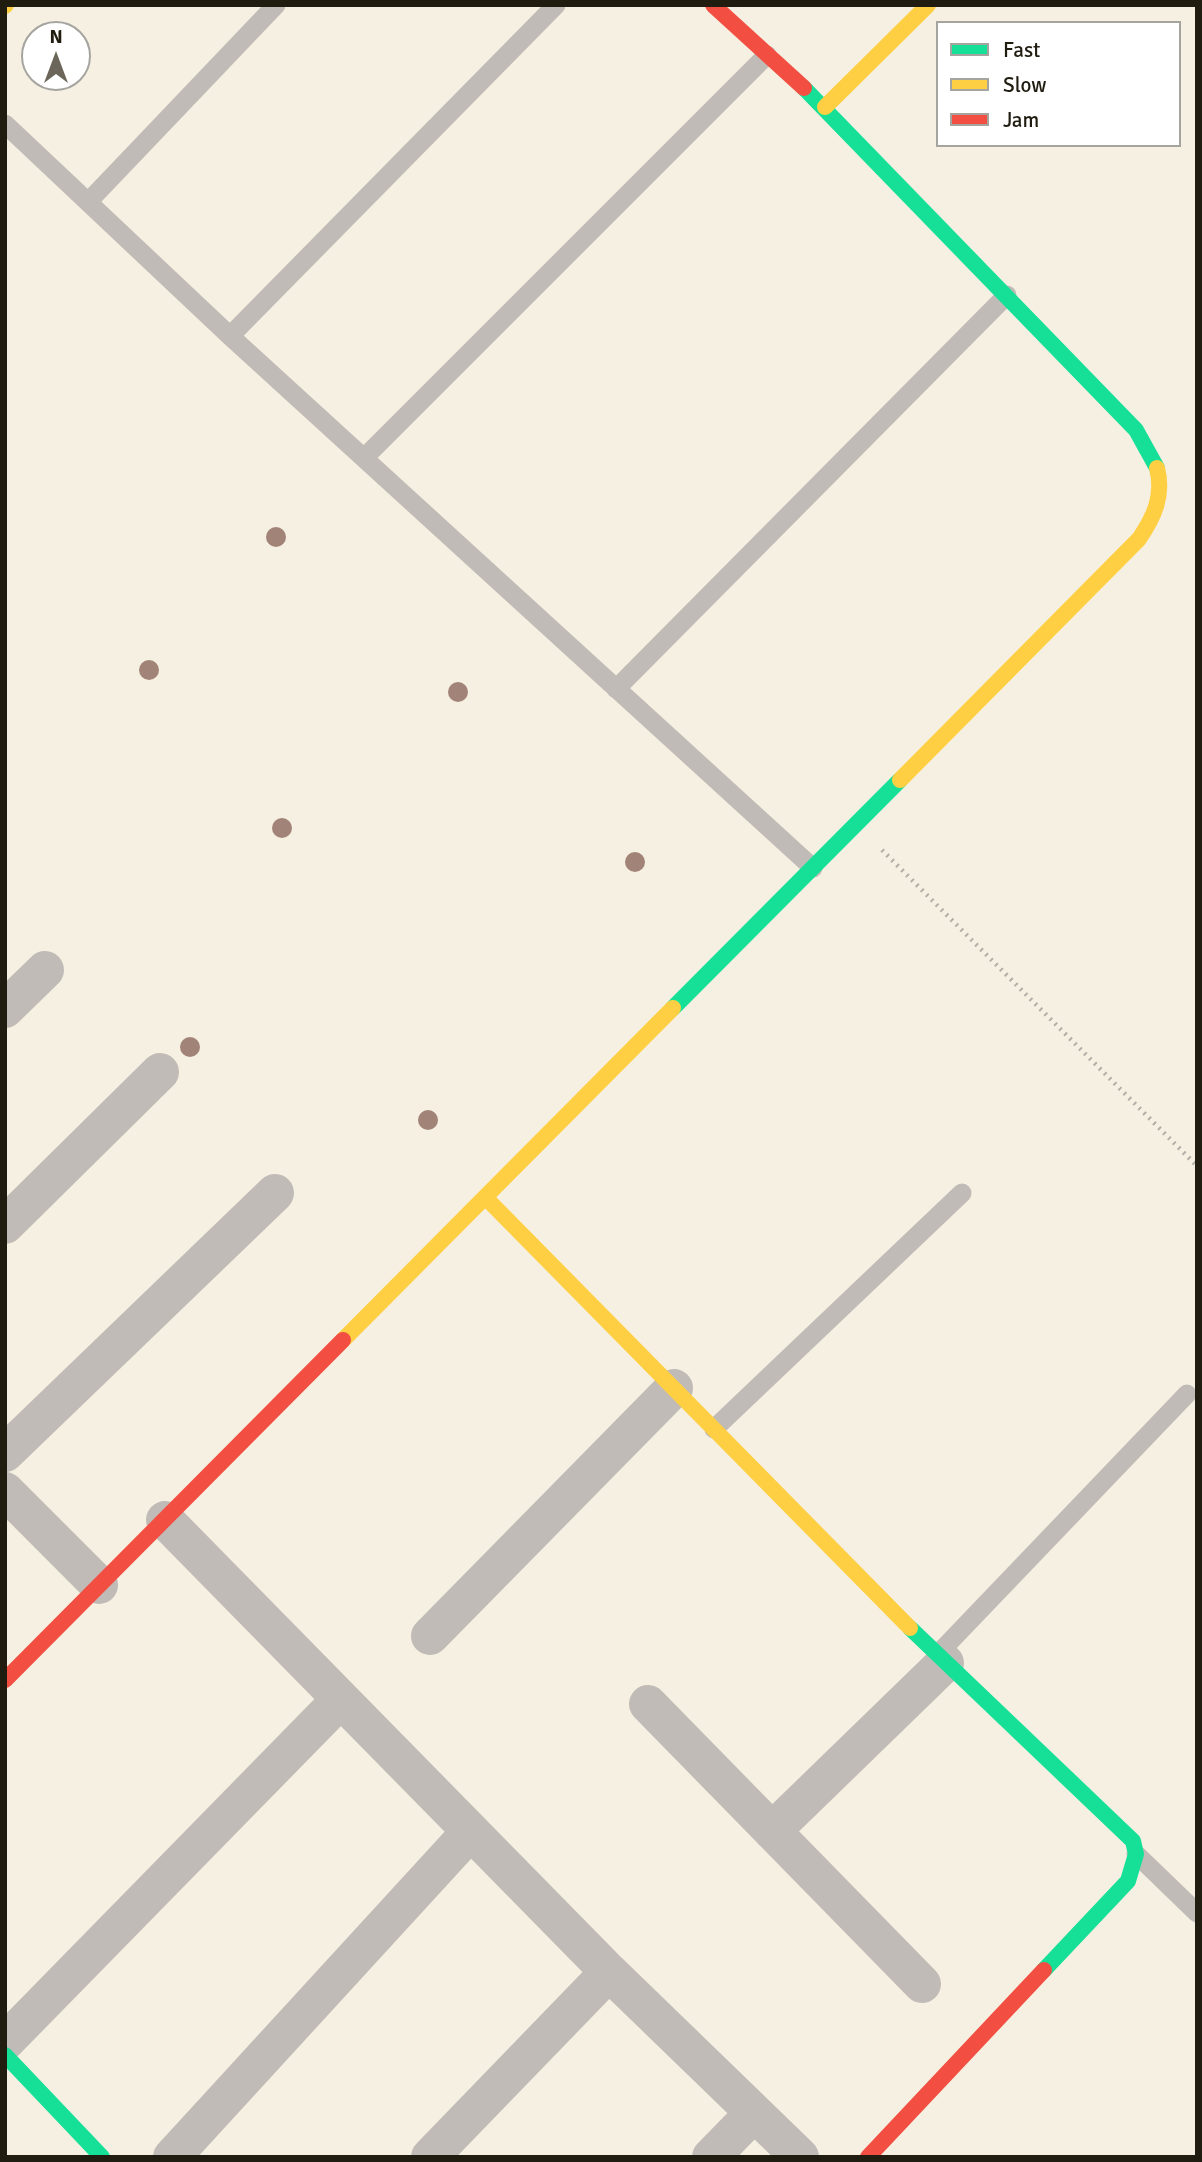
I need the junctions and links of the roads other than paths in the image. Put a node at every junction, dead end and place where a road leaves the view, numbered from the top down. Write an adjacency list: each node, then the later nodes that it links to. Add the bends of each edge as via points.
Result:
1 (276, 5): 8 (lane)
2 (556, 5): 10 (lane)
3 (713, 5): 5 (street)
4 (928, 5): 6 (street)
5 (767, 55): 6 (street); 11 (lane)
6 (825, 107): 9 (street)
7 (5, 124): 8 (lane)
8 (89, 201): 10 (lane)
9 (1007, 295): 12 (lane); 13 (street, via 1151,450 1160,498 1153,520)
10 (230, 336): 11 (lane)
11 (364, 458): 12 (lane)
12 (617, 689): 13 (lane)
13 (813, 868): 19 (street)
14 (45, 970): 15 (street)
15 (5, 1009)
16 (160, 1072): 20 (street)
17 (275, 1193): 24 (street)
18 (962, 1193): 23 (lane)
19 (485, 1197): 21 (street); 26 (street)
20 (5, 1225)
21 (674, 1388): 23 (street); 28 (street)
22 (1187, 1394): 29 (lane)
23 (714, 1429): 29 (street)
24 (5, 1453)
25 (5, 1492): 27 (street)
26 (165, 1520): 27 (street); 31 (street)
27 (99, 1585): 30 (street)
28 (430, 1636)
29 (941, 1659): 33 (street); 35 (street, via 1133,1841)
30 (5, 1680)
31 (340, 1700): 34 (street); 39 (street)
32 (648, 1704): 33 (street)
33 (772, 1831): 38 (street)
34 (470, 1832): 37 (street); 43 (street)
35 (1136, 1854): 36 (lane); 47 (street, via 1128,1881)
36 (1197, 1913)
37 (609, 1972): 41 (street); 44 (street)
38 (922, 1984)
39 (5, 2042)
40 (5, 2055): 42 (street)
41 (754, 2113): 45 (street); 46 (street)
42 (102, 2157)
43 (172, 2157)
44 (430, 2157)
45 (711, 2157)
46 (800, 2157)
47 (868, 2157)

